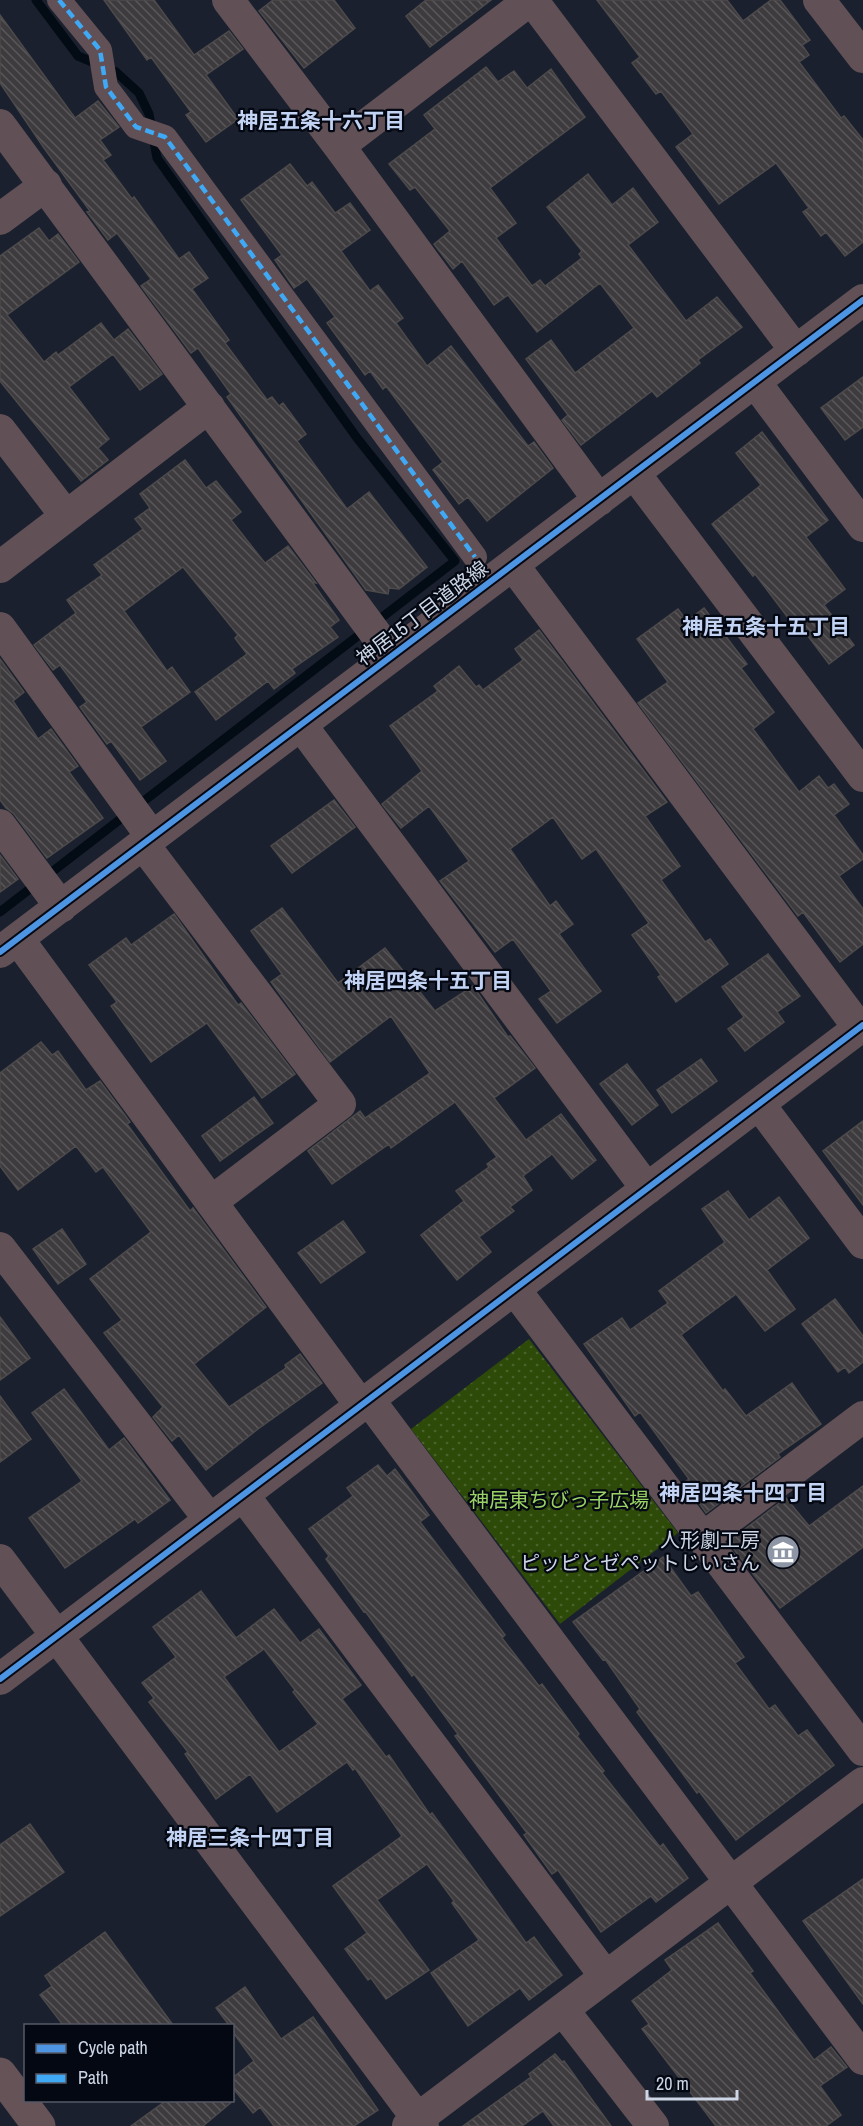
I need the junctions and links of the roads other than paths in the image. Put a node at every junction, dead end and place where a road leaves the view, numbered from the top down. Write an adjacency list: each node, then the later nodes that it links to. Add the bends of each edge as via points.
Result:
1 (59, 0): 19 (street, via 100,50 106,87 136,127 165,137)
2 (228, 0): 7 (street)
3 (531, 0): 7 (street); 11 (street)
4 (819, 0): 5 (street)
5 (863, 57)
6 (0, 125): 8 (street)
7 (339, 146): 16 (street)
8 (46, 185): 9 (street); 13 (street)
9 (0, 219)
10 (863, 300): 11 (street, 神居15丁目道路線)
11 (796, 351): 12 (street, 神居15丁目道路線)
12 (755, 382): 15 (street, 神居15丁目道路線); 18 (street)
13 (209, 407): 17 (street); 23 (street)
14 (0, 430): 17 (street)
15 (634, 473): 16 (street, 神居15丁目道路線); 25 (street)
16 (599, 500): 20 (street, 神居15丁目道路線)
17 (66, 516): 21 (street)
18 (863, 526)
19 (475, 557)
20 (513, 565): 23 (street, 神居15丁目道路線); 30 (street)
21 (0, 567)
22 (0, 628): 27 (street)
23 (392, 656): 24 (street, 神居15丁目道路線)
24 (301, 725): 27 (street, 神居15丁目道路線); 32 (street)
25 (863, 776)
26 (0, 825): 28 (street)
27 (148, 841): 28 (street, 神居15丁目道路線); 33 (street, via 340,1104)
28 (61, 907): 29 (street, 神居15丁目道路線)
29 (9, 945): 33 (street)
30 (861, 1027): 31 (street)
31 (759, 1104): 32 (street); 34 (street)
32 (647, 1189): 36 (street)
33 (211, 1202): 37 (street)
34 (863, 1243)
35 (0, 1248): 40 (street)
36 (514, 1290): 37 (street); 41 (street)
37 (365, 1403): 39 (street); 47 (street)
38 (863, 1418): 41 (street)
39 (243, 1495): 40 (street); 48 (street)
40 (210, 1520): 43 (street)
41 (703, 1538): 45 (street)
42 (0, 1560): 43 (street)
43 (57, 1636): 44 (street); 52 (street)
44 (0, 1679)
45 (863, 1750)
46 (863, 1783): 47 (street)
47 (730, 1883): 48 (street); 50 (street)
48 (606, 1977): 49 (street)
49 (563, 2010): 52 (street); 54 (street)
50 (863, 2059)
51 (0, 2074): 53 (main road)
52 (416, 2124)
53 (39, 2126)
54 (653, 2126)

